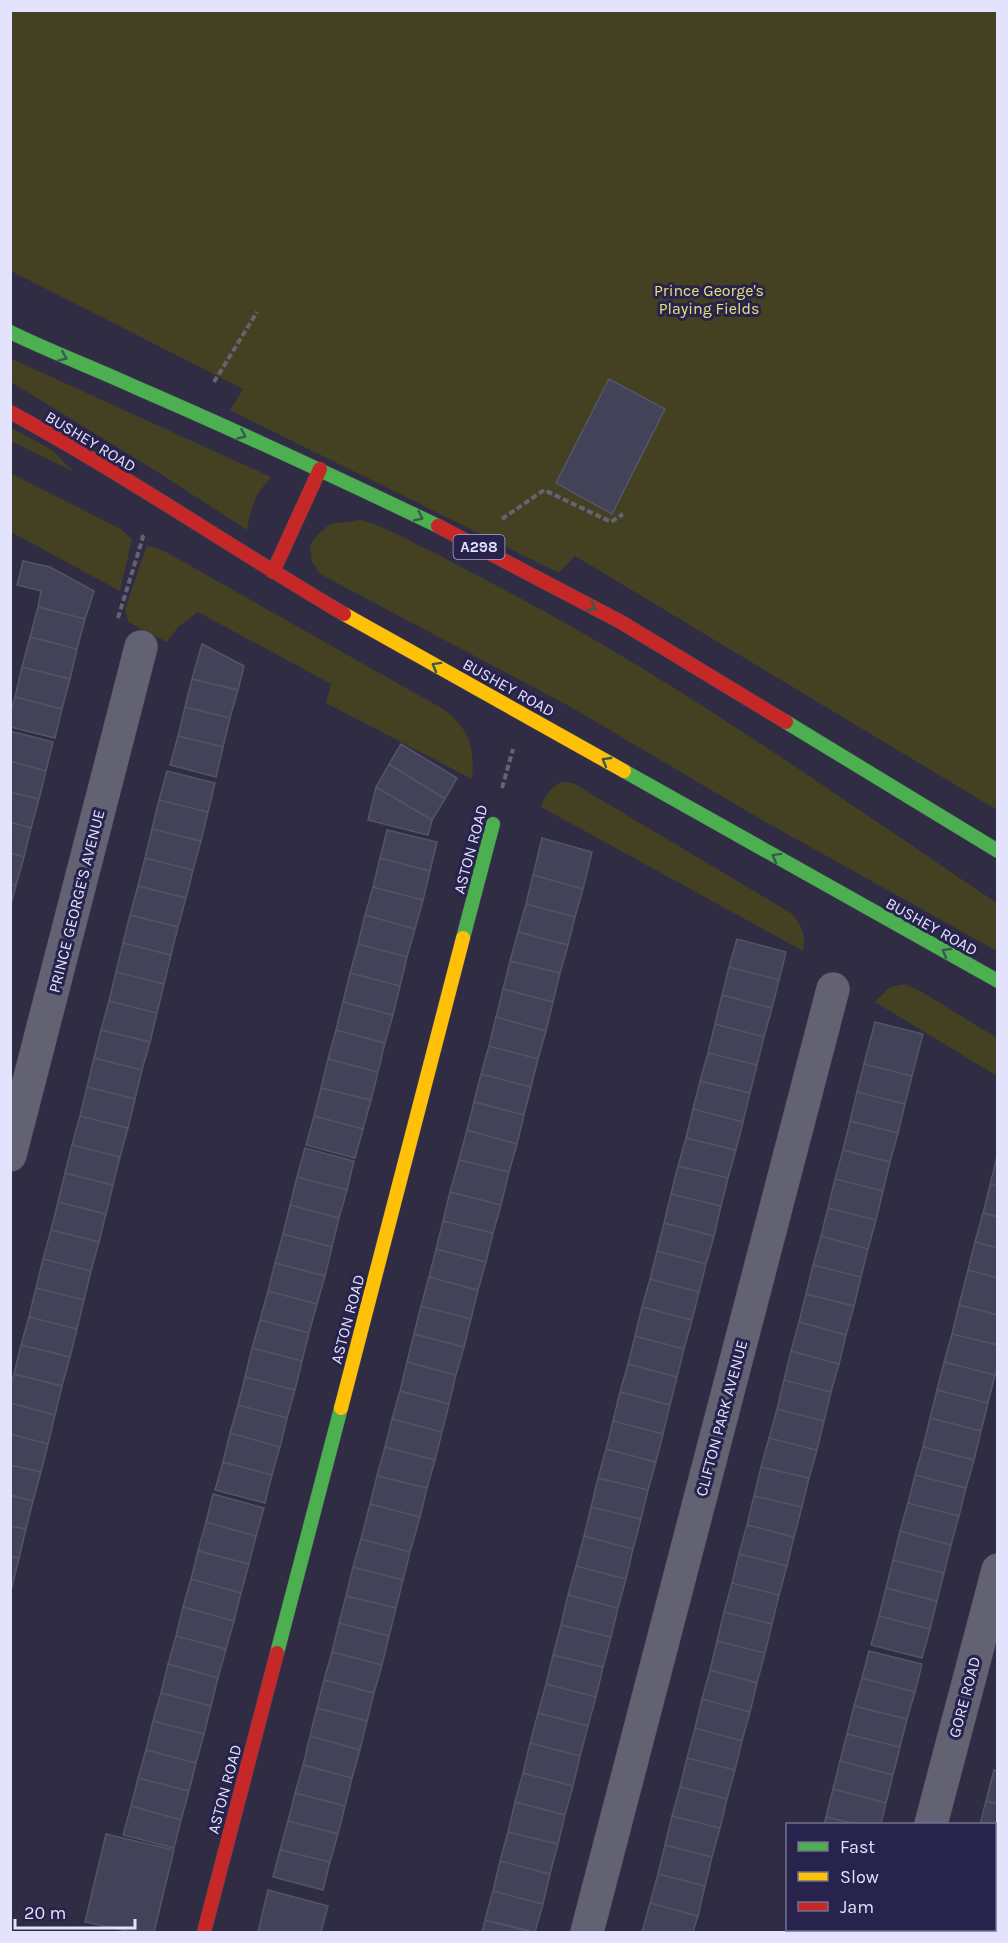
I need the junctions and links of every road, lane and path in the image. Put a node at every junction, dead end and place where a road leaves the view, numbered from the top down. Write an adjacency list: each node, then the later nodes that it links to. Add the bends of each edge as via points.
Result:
1 (257, 312): 4 (path, via 208,390)
2 (10, 332): 4 (main road, A298, one-way to 4)
3 (10, 412): 9 (main road, BUSHEY ROAD)
4 (198, 415): 5 (main road, A298, one-way to 5)
5 (320, 469): 9 (main road); 12 (main road, A298, one-way to 12, via 621,622)
6 (623, 514): 7 (path, via 611,522 544,490)
7 (495, 525)
8 (134, 532): 10 (path, via 143,537 117,620 125,636)
9 (273, 572): 11 (main road, BUSHEY ROAD, one-way to 9)
10 (141, 647): 18 (street, PRINCE GEORGE'S AVENUE)
11 (525, 715): 13 (path, ASTON ROAD); 16 (main road, BUSHEY ROAD, one-way to 11)
12 (924, 806): 14 (main road, A298); 15 (main road)
13 (493, 824): 21 (main road, ASTON ROAD)
14 (998, 851)
15 (998, 864)
16 (998, 981)
17 (833, 989): 22 (street, CLIFTON PARK AVENUE)
18 (10, 1155)
19 (998, 1570): 20 (street, GORE ROAD)
20 (931, 1823)
21 (204, 1932)
22 (587, 1932)

